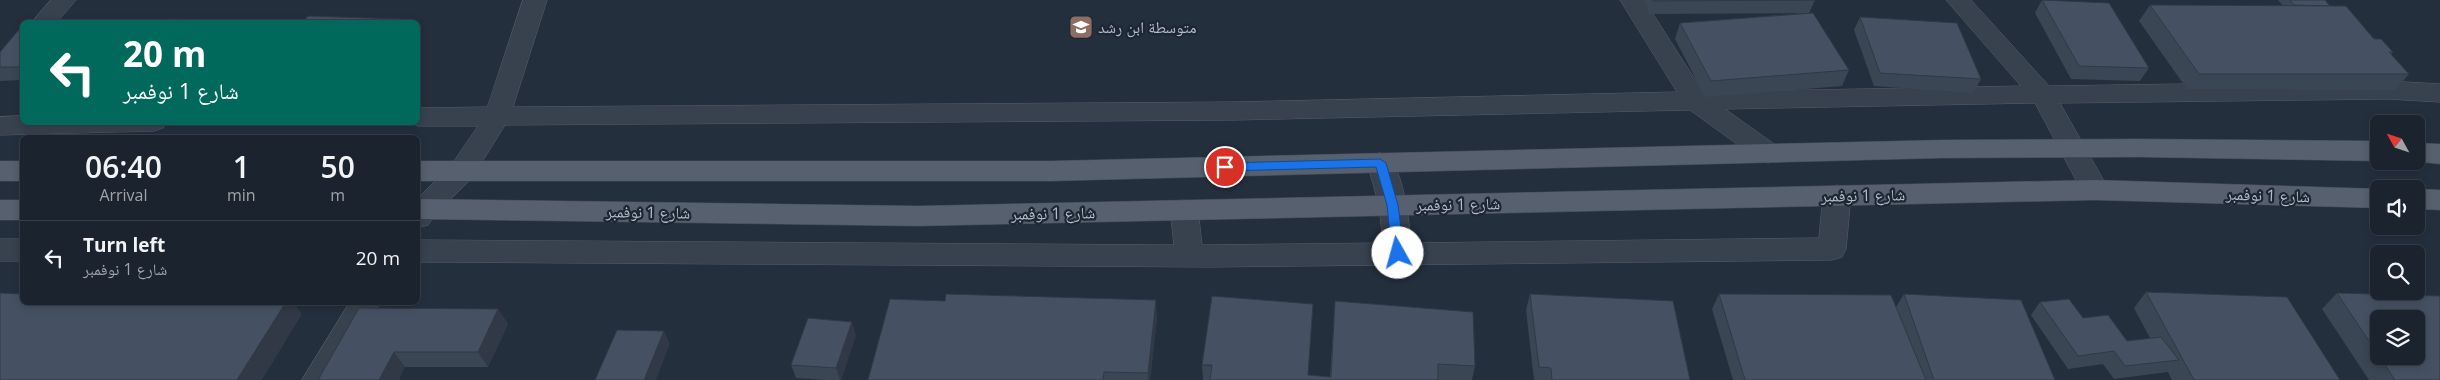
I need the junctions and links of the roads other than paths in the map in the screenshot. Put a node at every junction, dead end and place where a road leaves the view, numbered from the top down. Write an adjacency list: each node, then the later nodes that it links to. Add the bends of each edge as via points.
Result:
1 (64, 0): 5 (street)
2 (535, 0): 9 (street)
3 (1632, 0): 8 (street)
4 (1958, 0): 7 (street)
5 (46, 20)
6 (2440, 93): 7 (street, via 2388,90)
7 (2043, 95): 8 (street); 13 (street)
8 (1696, 101): 9 (street, via 1224,111); 15 (street)
9 (498, 115): 10 (street); 22 (street)
10 (420, 117)
11 (38, 125): 12 (street)
12 (0, 126)
13 (2074, 148): 14 (main road); 15 (main road); 23 (street)
14 (2370, 152)
15 (1768, 153): 18 (main road)
16 (2425, 153): 17 (main road)
17 (2440, 154)
18 (1380, 163): 22 (main road, via 1051,171); 28 (street)
19 (0, 171): 20 (main road)
20 (20, 171)
21 (420, 171): 22 (main road)
22 (462, 171): 32 (street)
23 (2095, 190): 24 (main road, شارع 1 نوفمبر); 25 (main road, شارع 1 نوفمبر)
24 (1837, 195): 28 (main road, شارع 1 نوفمبر); 37 (street, via 1832,249)
25 (2370, 198)
26 (2425, 199): 27 (main road)
27 (2440, 200)
28 (1393, 205): 31 (main road, شارع 1 نوفمبر); 37 (street)
29 (0, 210): 30 (main road)
30 (20, 210)
31 (1184, 210): 33 (main road, شارع 1 نوفمبر, via 918,216); 38 (street)
32 (420, 211)
33 (420, 212)
34 (0, 250): 35 (street)
35 (20, 250)
36 (420, 251): 38 (street)
37 (1398, 253): 38 (street)
38 (1189, 255)
39 (364, 305): 40 (street)
40 (318, 380)

